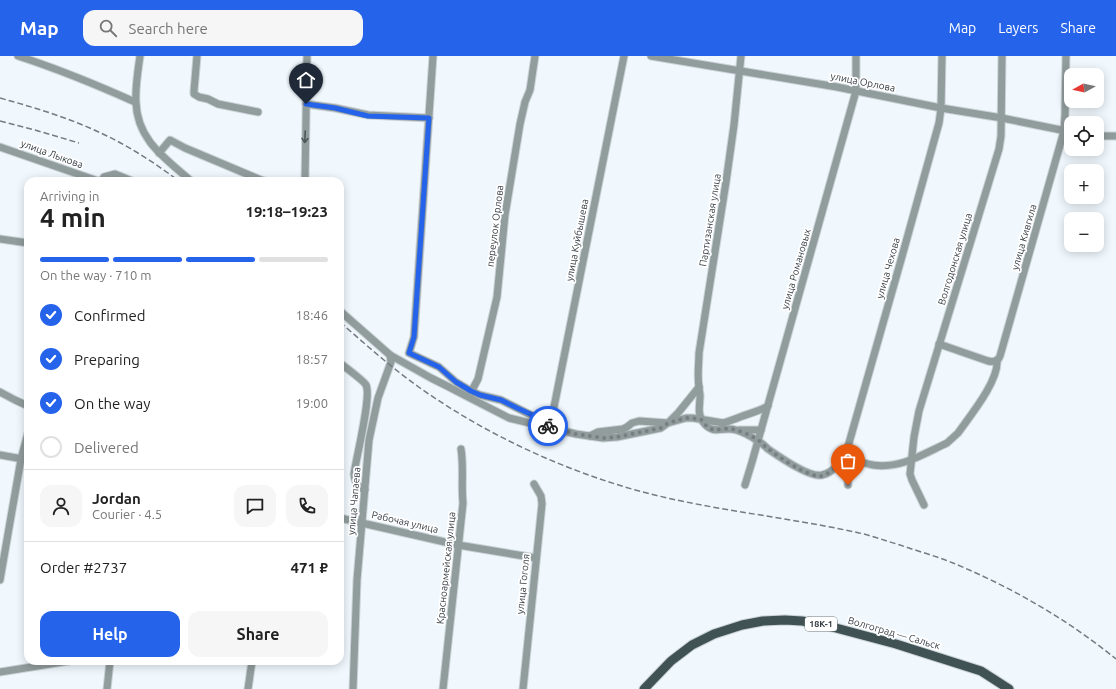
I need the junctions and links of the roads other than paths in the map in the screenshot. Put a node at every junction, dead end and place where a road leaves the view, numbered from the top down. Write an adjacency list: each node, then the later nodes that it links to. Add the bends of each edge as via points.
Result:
1 (18, 56): 16 (street)
2 (140, 56): 16 (street)
3 (197, 56): 19 (street, via 194,94 218,104)
4 (307, 56): 17 (street)
5 (433, 56): 21 (street)
6 (535, 56): 44 (street, переулок Орлова, via 530,90 520,124 497,297 478,379)
7 (624, 56): 49 (street, улица Куйбышева)
8 (651, 56): 14 (street, улица Орлова)
9 (741, 56): 14 (street, Партизанская улица)
10 (856, 56): 15 (street, улица Романовых)
11 (942, 56): 18 (street, улица Чехова)
12 (1002, 56): 22 (street, Волгодонская улица)
13 (1066, 56): 20 (street, улица Кивгила)
14 (739, 71): 15 (street, улица Орлова); 42 (street, Партизанская улица, via 726,182 699,353)
15 (856, 91): 18 (street, улица Орлова); 46 (street, улица Романовых)
16 (136, 102): 28 (street, via 141,128)
17 (306, 104): 21 (street, via 368,116); 34 (street, one-way to 34)
18 (941, 108): 22 (street, улица Орлова); 55 (street, улица Чехова, via 928,166)
19 (258, 112)
20 (1065, 116)
21 (429, 118): 44 (street, via 414,337 409,353 439,367)
22 (1002, 118): 23 (street, улица Орлова); 38 (street, Волгодонская улица, via 999,149)
23 (1064, 130)
24 (1104, 136): 25 (street)
25 (1116, 136)
26 (1064, 144): 40 (street, улица Кивгила)
27 (0, 147): 29 (street, улица Лыкова)
28 (158, 153): 32 (street); 33 (street, via 170,140)
29 (86, 177)
30 (104, 177): 31 (street, via 115,174)
31 (122, 177)
32 (186, 177)
33 (254, 177)
34 (305, 177)
35 (0, 239): 36 (street)
36 (24, 242)
37 (344, 315): 39 (street)
38 (939, 344): 40 (street, via 988,361); 58 (street, Волгодонская улица, via 919,411)
39 (390, 355): 44 (street, via 449,387); 62 (street, улица Чапаева, via 391,360 382,385 369,440)
40 (997, 360): 58 (street, улица Кивгила, via 995,378 958,433 947,443)
41 (344, 366): 62 (street, via 365,383 368,394 354,474 358,486)
42 (698, 387): 47 (street, Партизанская улица); 48 (street)
43 (0, 392): 45 (street)
44 (470, 394): 49 (street, via 509,418); 49 (street, via 501,400 539,418)
45 (24, 404)
46 (768, 406): 47 (street, via 723,423); 51 (street, улица Романовых)
47 (701, 419): 48 (street, via 686,418); 50 (street, via 708,428)
48 (668, 423): 52 (street, via 661,428 617,437); 52 (street, via 639,421 623,429)
49 (550, 427): 52 (street)
50 (736, 430): 51 (street); 53 (street)
51 (761, 430): 53 (street, улица Романовых)
52 (588, 436)
53 (758, 440): 55 (street, via 797,468 818,476 833,470); 60 (street, улица Романовых)
54 (461, 449): 66 (street, Красноармейская улица, via 464,463 463,503)
55 (847, 450): 58 (street, улица Кивгила, via 855,460 868,464 887,466); 61 (street, улица Чехова)
56 (0, 456): 57 (street)
57 (24, 459): 68 (street)
58 (910, 463): 63 (street, via 912,480)
59 (534, 484): 67 (street, улица Гоголя, via 541,496 542,504)
60 (745, 485)
61 (848, 485)
62 (365, 490): 65 (street, улица Чапаева)
63 (924, 505)
64 (344, 519): 65 (street, Рабочая улица)
65 (362, 523): 66 (street, Рабочая улица); 75 (street, улица Чапаева)
66 (458, 544): 67 (street, Рабочая улица); 76 (street, Красноармейская улица)
67 (536, 558): 77 (street, улица Гоголя)
68 (0, 580)
69 (44, 665): 72 (street)
70 (110, 665): 73 (street)
71 (251, 665): 74 (street)
72 (0, 672)
73 (107, 689)
74 (248, 689)
75 (353, 689)
76 (442, 689)
77 (523, 689)
78 (644, 689): 79 (main road, Волгоград — Сальск / 18К-1, via 671,661 692,645 714,634 742,625 786,620 821,624 896,644 981,671)
79 (1009, 689)

